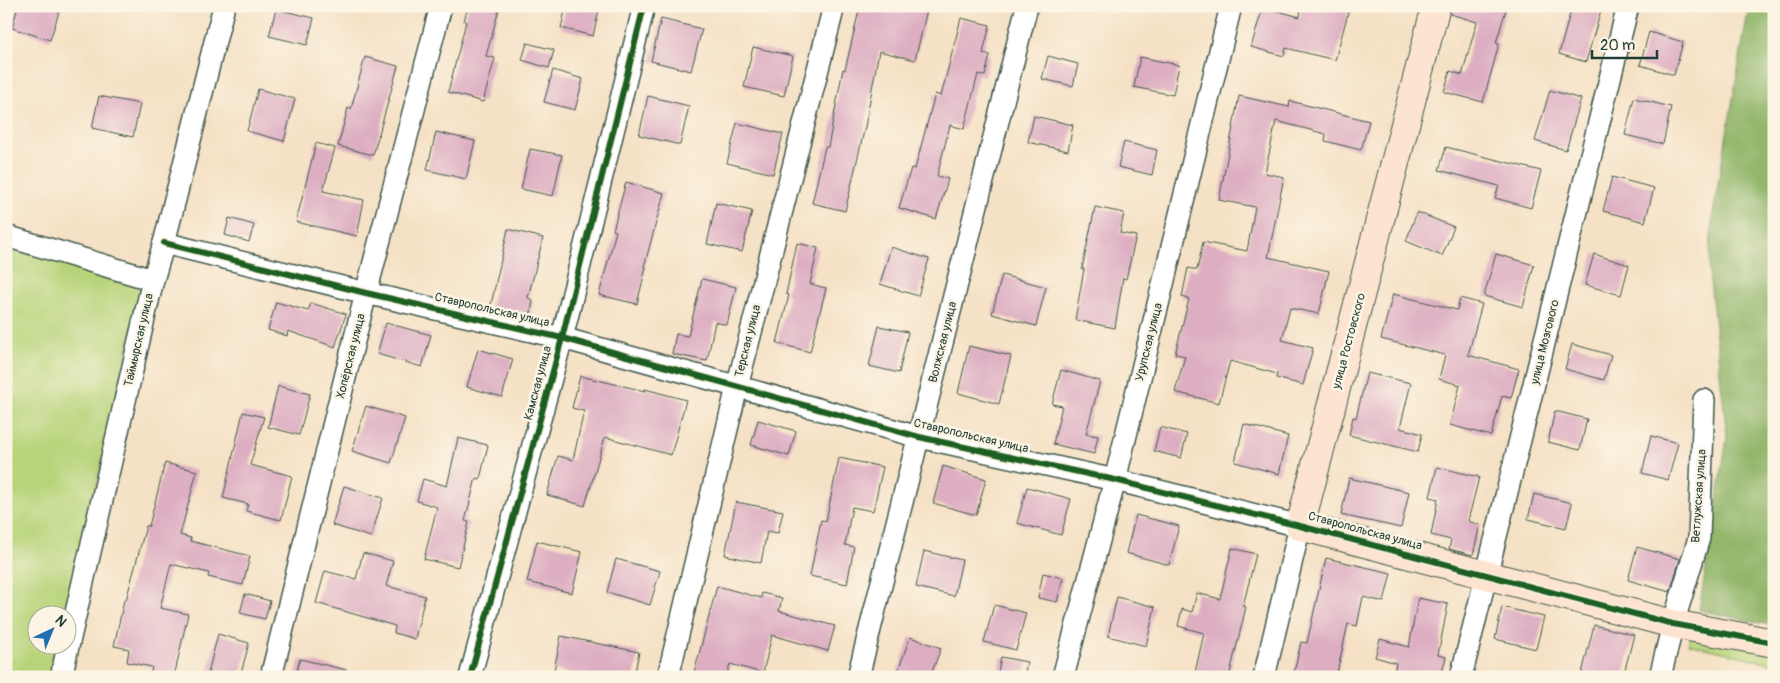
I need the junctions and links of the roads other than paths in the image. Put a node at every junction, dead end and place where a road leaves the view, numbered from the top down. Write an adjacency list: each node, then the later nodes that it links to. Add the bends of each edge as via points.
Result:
1 (224, 6): 10 (street, Таймырская улица)
2 (442, 6): 12 (street, Хопёрская улица)
3 (644, 6): 13 (street, Камская улица)
4 (834, 6): 14 (street, Терская улица)
5 (1027, 6): 16 (street, Волжская улица)
6 (1231, 6): 17 (street, Урупская улица)
7 (1436, 6): 18 (street, улица Ростовского)
8 (1628, 6): 19 (street, улица Мозгового)
9 (6, 236): 11 (street)
10 (164, 243): 11 (street, Таймырская улица); 12 (street, Ставропольская улица)
11 (153, 280): 22 (street, Таймырская улица)
12 (366, 294): 13 (street, Ставропольская улица); 23 (street, Хопёрская улица)
13 (562, 338): 14 (street, Ставропольская улица); 24 (street, Камская улица)
14 (737, 386): 16 (street, Ставропольская улица); 25 (street, Терская улица)
15 (1704, 400): 20 (street, Ветлужская улица, via 1699,538)
16 (919, 437): 17 (street, Ставропольская улица); 26 (street, Волжская улица)
17 (1115, 480): 18 (street, Ставропольская улица); 27 (street, Урупская улица)
18 (1300, 526): 19 (street, Ставропольская улица); 28 (street, улица Ростовского)
19 (1487, 576): 20 (street, Ставропольская улица); 29 (street, улица Мозгового)
20 (1673, 624): 21 (street, Ставропольская улица); 30 (street, Ветлужская улица)
21 (1774, 643)
22 (62, 677)
23 (271, 677)
24 (470, 677)
25 (668, 677)
26 (858, 677)
27 (1064, 677)
28 (1264, 677)
29 (1461, 677)
30 (1660, 677)

